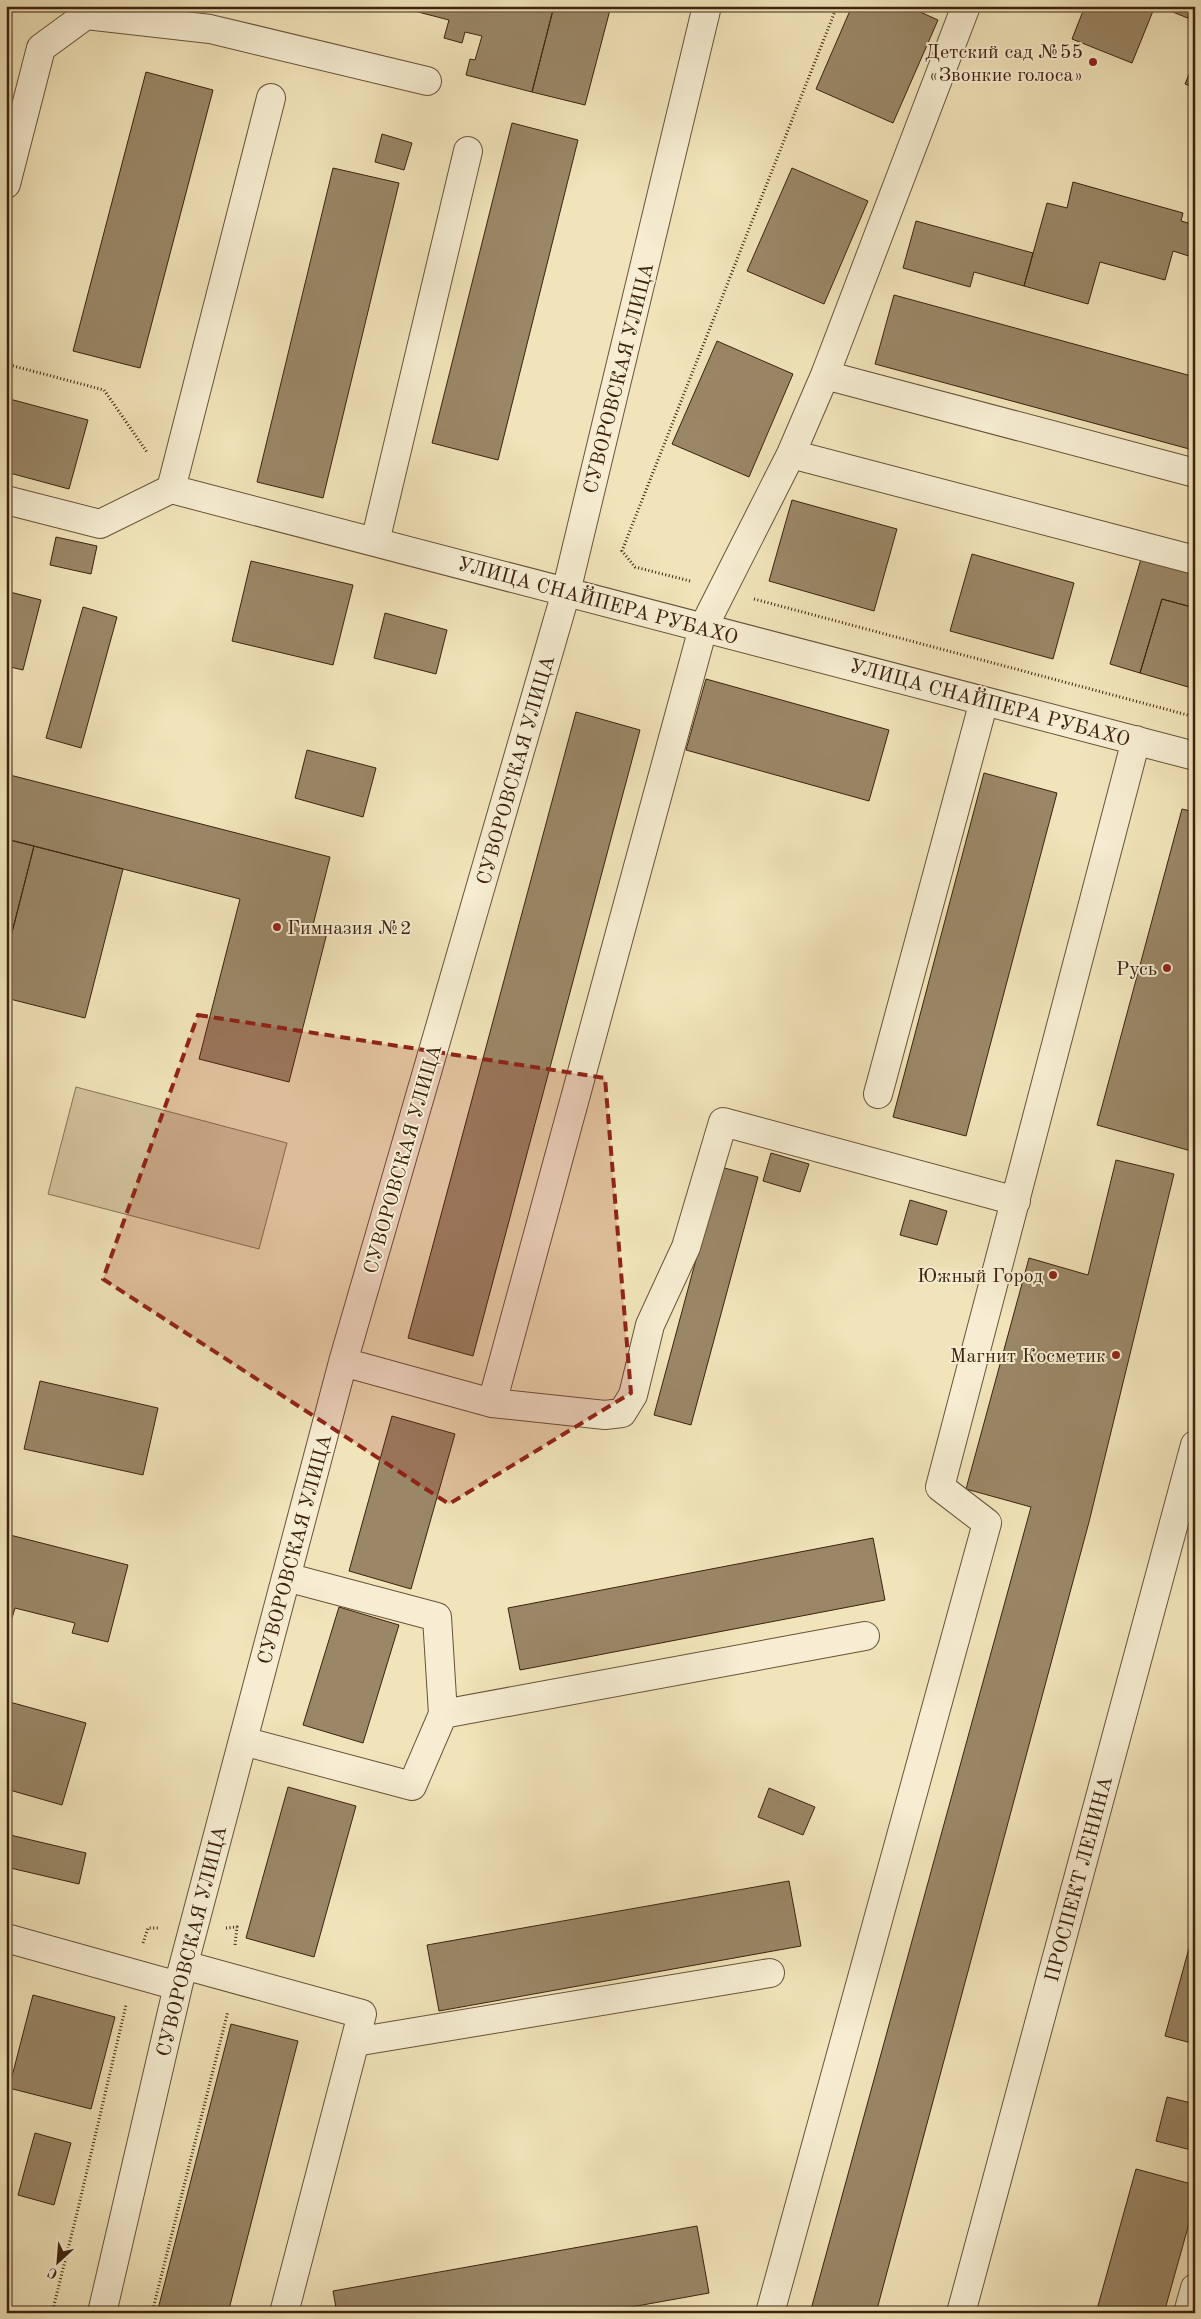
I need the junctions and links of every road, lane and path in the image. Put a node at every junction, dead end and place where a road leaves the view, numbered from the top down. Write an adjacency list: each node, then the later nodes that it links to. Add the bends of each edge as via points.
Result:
1 (707, 6): 16 (street, СУВОРОВСКАЯ УЛИЦА)
2 (966, 6): 8 (street)
3 (427, 81): 6 (street, via 210,29 86,15 41,48)
4 (271, 98): 12 (street)
5 (468, 151): 14 (street)
6 (6, 184)
7 (6, 364): 9 (path, via 104,390)
8 (825, 375): 10 (street); 11 (street)
9 (148, 454)
10 (791, 454): 15 (street); 17 (street)
11 (1195, 473)
12 (171, 489): 13 (street, via 100,524); 14 (street, УЛИЦА СНАЙПЕРА РУБАХО)
13 (6, 500)
14 (375, 542): 16 (street, УЛИЦА СНАЙПЕРА РУБАХО)
15 (1195, 560)
16 (566, 592): 17 (street, УЛИЦА СНАЙПЕРА РУБАХО); 23 (street, СУВОРОВСКАЯ УЛИЦА)
17 (703, 628): 18 (street, УЛИЦА СНАЙПЕРА РУБАХО); 24 (street)
18 (984, 701): 19 (street, УЛИЦА СНАЙПЕРА РУБАХО); 21 (street)
19 (1136, 740): 20 (street, УЛИЦА СНАЙПЕРА РУБАХО); 22 (street)
20 (1195, 756)
21 (878, 1094)
22 (1016, 1201): 24 (street, via 723,1122 686,1247 650,1325 634,1395 622,1413 605,1415); 41 (street, via 940,1488 988,1523)
23 (344, 1362): 24 (street); 26 (street, СУВОРОВСКАЯ УЛИЦА)
24 (492, 1403)
25 (1195, 1444): 42 (street, ПРОСПЕКТ ЛЕНИНА)
26 (286, 1577): 28 (street, via 437,1617); 29 (street, СУВОРОВСКАЯ УЛИЦА)
27 (865, 1636): 28 (street)
28 (443, 1714): 29 (street, via 412,1786)
29 (243, 1741): 33 (street, СУВОРОВСКАЯ УЛИЦА)
30 (6, 1938): 32 (street)
31 (770, 1973): 35 (street)
32 (134, 1974): 33 (street); 37 (path)
33 (181, 1976): 35 (street, via 362,2014); 38 (street, СУВОРОВСКАЯ УЛИЦА)
34 (230, 2003): 39 (path)
35 (355, 2042): 40 (street)
36 (1195, 2288): 43 (street)
37 (52, 2313)
38 (102, 2313)
39 (152, 2313)
40 (284, 2313)
41 (770, 2313)
42 (961, 2313)
43 (1188, 2313)

